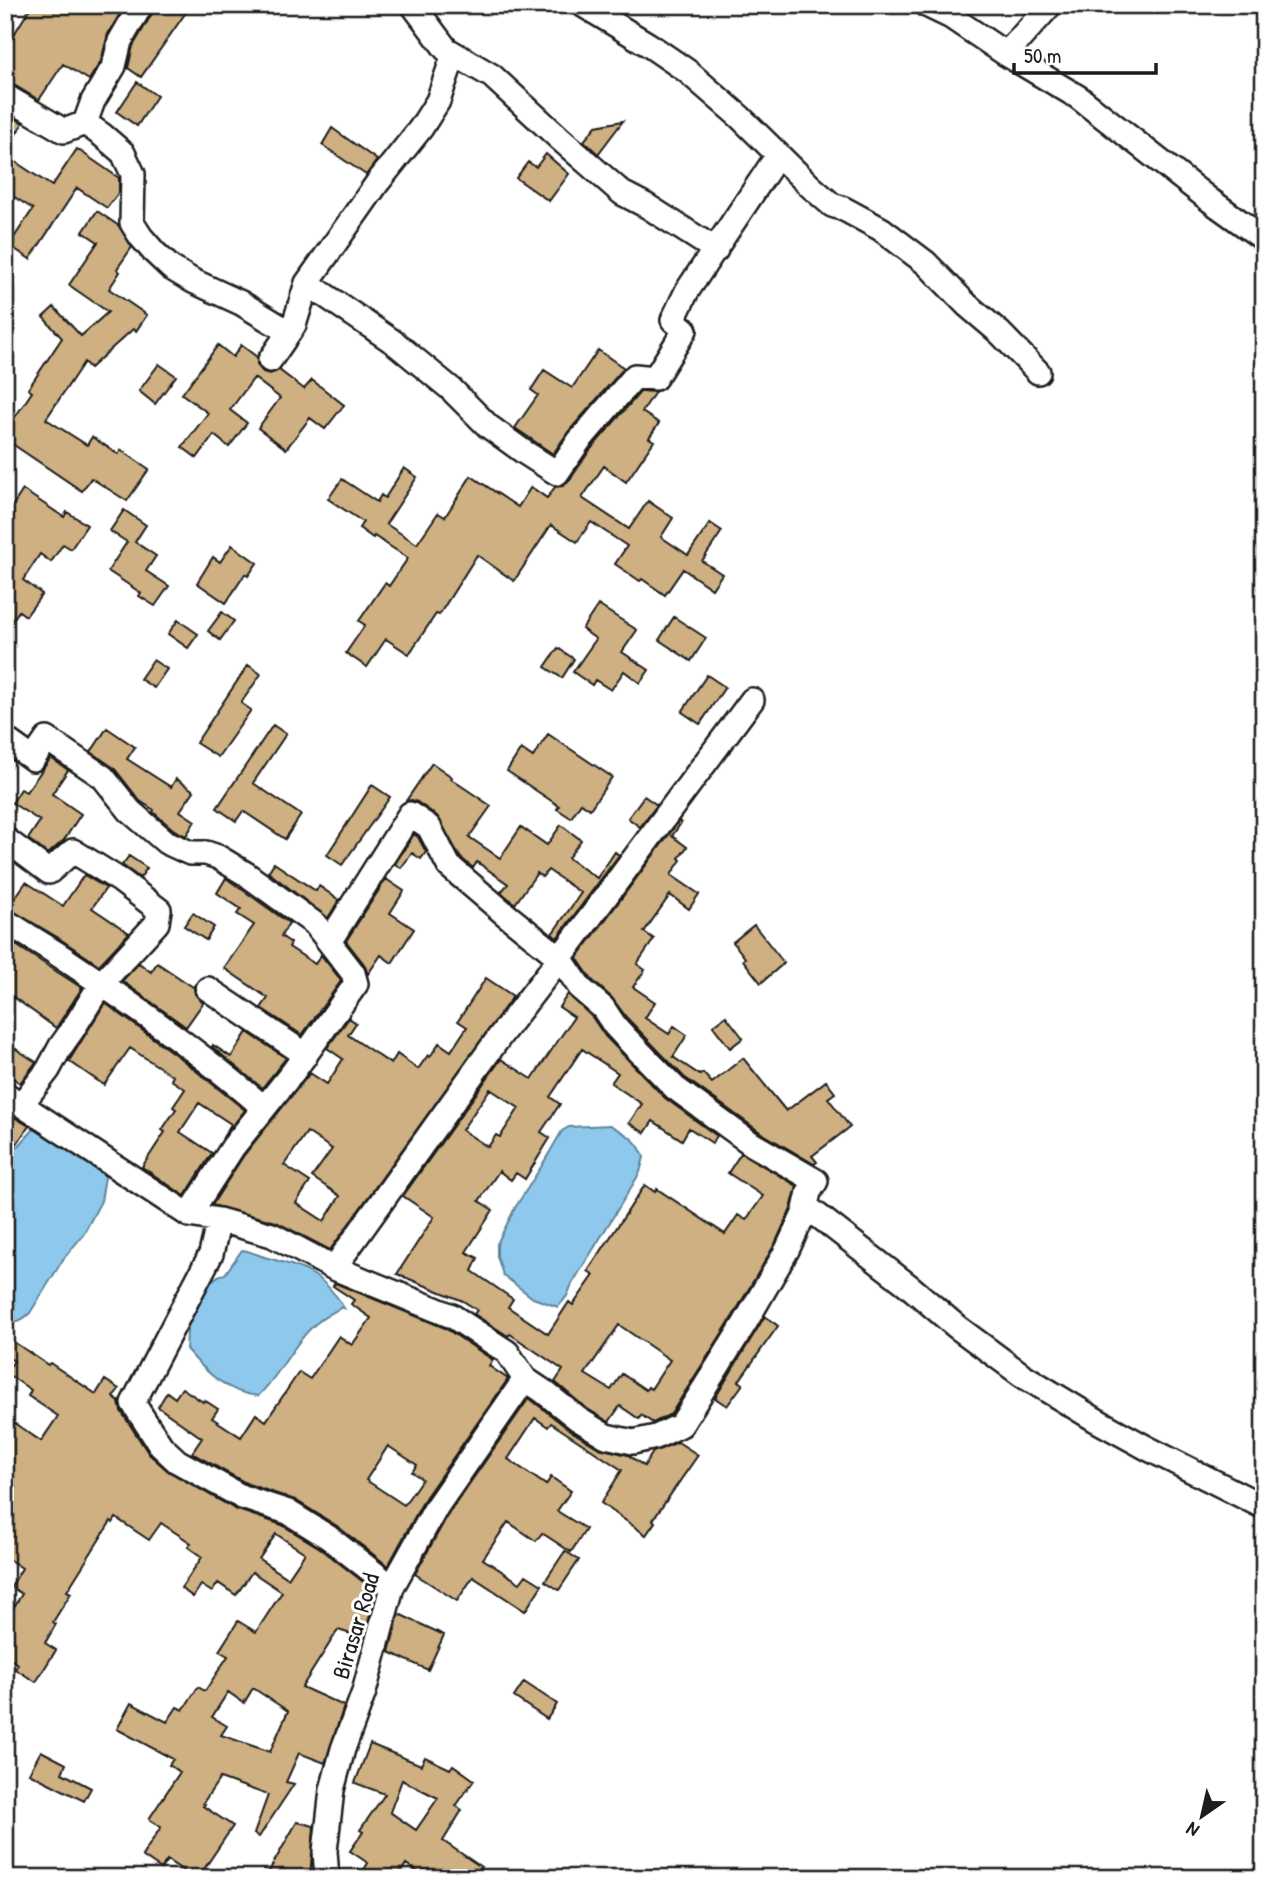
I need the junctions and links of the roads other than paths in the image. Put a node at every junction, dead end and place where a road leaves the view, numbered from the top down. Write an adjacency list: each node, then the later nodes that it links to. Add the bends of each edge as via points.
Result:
1 (141, 5): 9 (street, via 120,41 114,66)
2 (413, 5): 6 (street)
3 (583, 5): 10 (street, via 687,71)
4 (926, 5): 7 (street)
5 (1050, 5): 7 (street)
6 (454, 54): 12 (street, via 492,76 622,192); 13 (street, via 438,101 421,128 377,182)
7 (1006, 54): 11 (street, via 1078,97)
8 (5, 96): 9 (street, via 64,131)
9 (85, 123): 14 (street, via 123,153 133,174 132,223 154,252 192,281)
10 (778, 155): 12 (street); 16 (street, via 832,205 881,229 926,263)
11 (1264, 240)
12 (716, 250): 13 (street, via 678,308 673,320 685,330 655,378 635,376 557,472 488,425 415,359)
13 (307, 284): 14 (street)
14 (289, 332): 15 (street)
15 (270, 360)
16 (1038, 372)
17 (751, 700): 22 (street)
18 (5, 739): 21 (street, via 33,759 47,739 103,777 130,811 166,842 190,853 218,857 246,874 315,924)
19 (5, 839): 23 (street, via 49,872 73,851 159,910 157,923)
20 (5, 921): 23 (street)
21 (329, 942): 22 (street, via 410,814 429,827 449,866); 25 (street, via 356,984)
22 (560, 958): 28 (street, via 581,989 676,1088 752,1144 816,1181); 31 (street)
23 (101, 984): 26 (street, via 48,1070); 27 (street, via 178,1037)
24 (208, 989): 25 (street)
25 (306, 1055): 27 (street)
26 (13, 1099): 29 (street)
27 (264, 1108): 29 (street)
28 (807, 1207): 32 (street, via 787,1250 681,1426 633,1443 606,1436); 33 (street, via 1022,1375 1147,1448)
29 (189, 1215): 30 (street)
30 (219, 1220): 31 (street, via 272,1235); 34 (street, via 211,1254 133,1403 161,1446 177,1461 242,1497 298,1518)
31 (334, 1268): 32 (street, via 452,1316 506,1352)
32 (525, 1379): 34 (street, Birasar Road, via 437,1506)
33 (1264, 1507)
34 (392, 1587): 35 (street, Birasar Road, via 332,1790)
35 (327, 1878)

